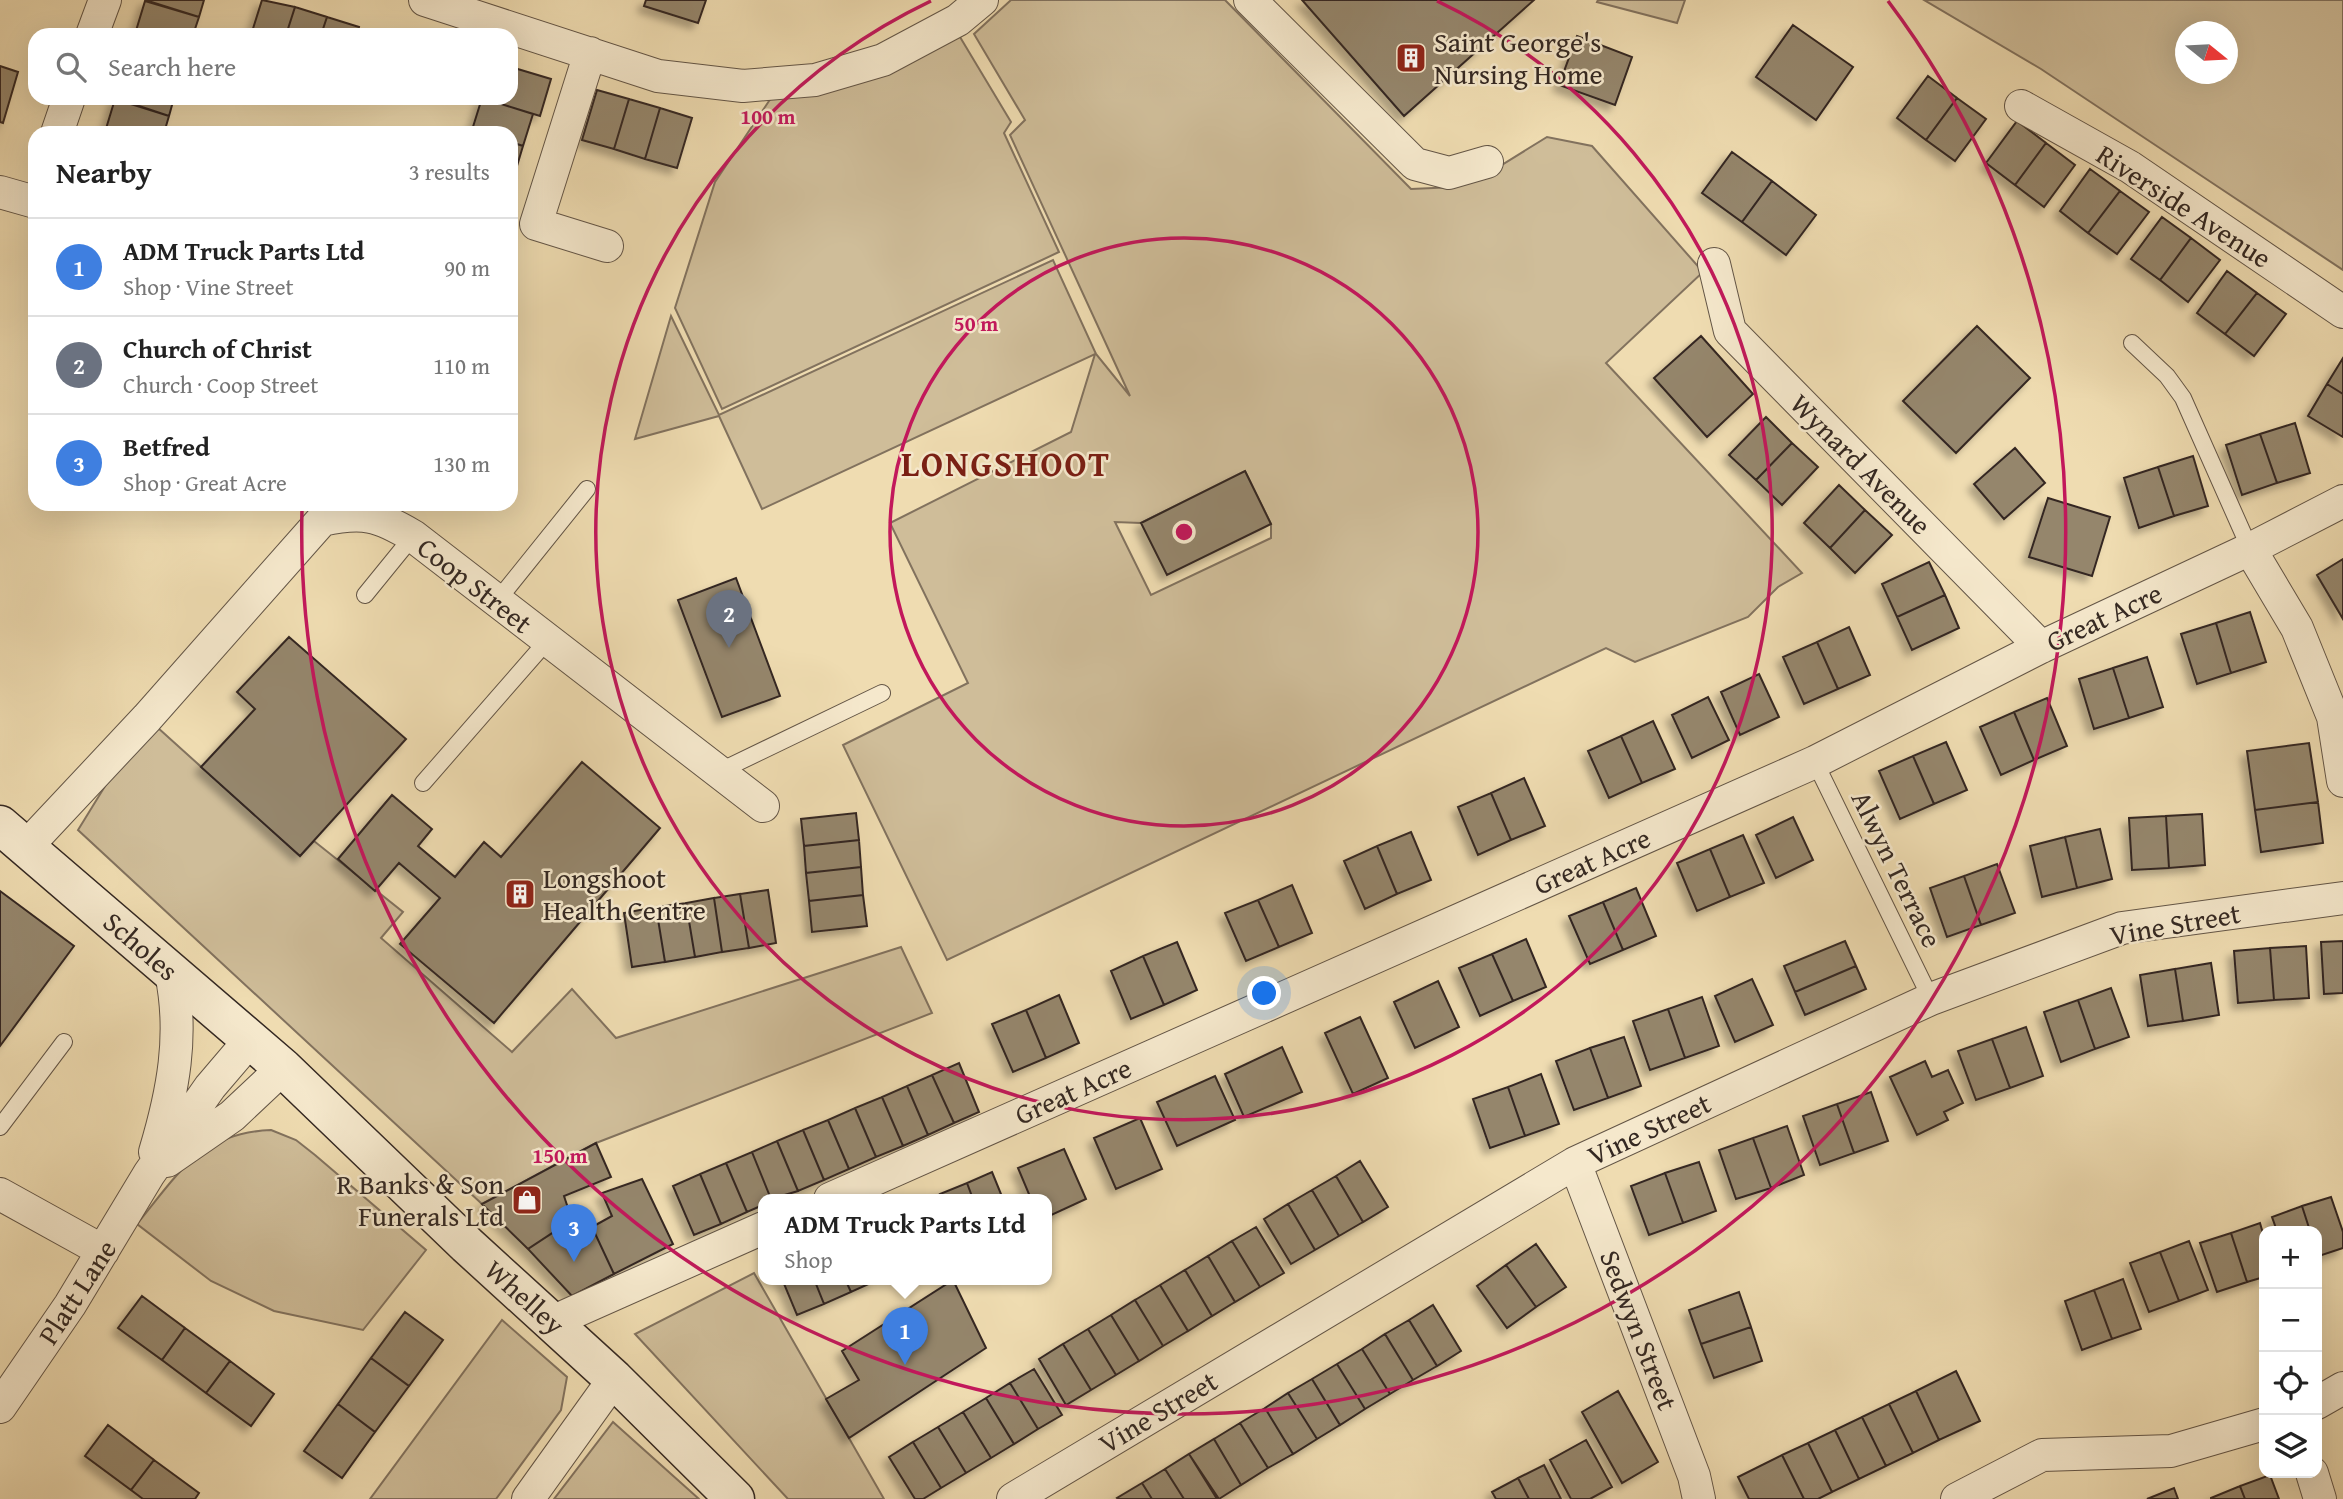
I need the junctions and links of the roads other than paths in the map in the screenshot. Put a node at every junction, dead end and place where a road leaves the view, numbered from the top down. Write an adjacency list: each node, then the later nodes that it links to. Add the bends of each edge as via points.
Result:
1 (105, 0): 5 (street)
2 (425, 0): 6 (street)
3 (982, 0): 8 (street, via 958,20 883,60 796,82 701,83 658,76)
4 (1250, 0): 12 (street, via 1415,164 1449,173)
5 (95, 28)
6 (512, 28)
7 (518, 30): 8 (street)
8 (590, 53): 15 (street, via 536,224)
9 (67, 105): 11 (street)
10 (2021, 106): 17 (street, Riverside Avenue, via 2130,167)
11 (59, 126)
12 (1487, 162)
13 (0, 192): 14 (street)
14 (28, 198)
15 (607, 246)
16 (1714, 264): 26 (street, Wynard Avenue, via 1730,331)
17 (2343, 312)
18 (2132, 343): 22 (lane, via 2183,398)
19 (587, 489): 24 (lane)
20 (2343, 501): 22 (street, Great Acre)
21 (413, 537): 23 (lane); 24 (street, Coop Street); 33 (street, Coop Street, via 383,519 353,513 322,520 147,718)
22 (2250, 549): 26 (street, Great Acre); 30 (street, via 2297,628 2333,717)
23 (365, 595)
24 (497, 601): 25 (street, Coop Street)
25 (547, 641): 29 (street, Coop Street); 31 (lane)
26 (2040, 647): 28 (street, Great Acre)
27 (882, 693): 29 (lane)
28 (1815, 762): 36 (lane, Alwyn Terrace); 44 (street, Great Acre)
29 (718, 772): 32 (street, Coop Street)
30 (2343, 781)
31 (423, 783)
32 (763, 806)
33 (14, 836): 35 (main road, Scholes)
34 (2343, 898): 36 (street, Vine Street, via 2122,928)
35 (171, 973): 37 (main road, Scholes); 42 (street, Platt Lane, via 177,1023 175,1073)
36 (1931, 999): 41 (street, Vine Street)
37 (250, 1040): 39 (main road, Scholes); 42 (street, Platt Lane, via 210,1087)
38 (64, 1042): 40 (lane)
39 (283, 1068): 42 (street, Platt Lane, via 232,1116); 47 (main road, Whelley, via 467,1245)
40 (0, 1127)
41 (1575, 1163): 56 (street, Vine Street); 57 (street, Sedwyn Street)
42 (149, 1174): 46 (street, Platt Lane)
43 (0, 1194): 46 (street)
44 (841, 1194)
45 (758, 1230): 47 (street)
46 (103, 1251): 51 (street, Platt Lane, via 71,1306)
47 (554, 1321): 48 (main road, Whelley)
48 (614, 1379): 54 (street); 55 (main road, Whelley)
49 (2343, 1388): 50 (street)
50 (2322, 1400)
51 (0, 1406)
52 (2259, 1425): 58 (street, via 2171,1451 2042,1455)
53 (2314, 1478): 59 (street)
54 (528, 1499)
55 (735, 1499)
56 (1013, 1499)
57 (1699, 1499)
58 (1956, 1499)
59 (2320, 1499)

